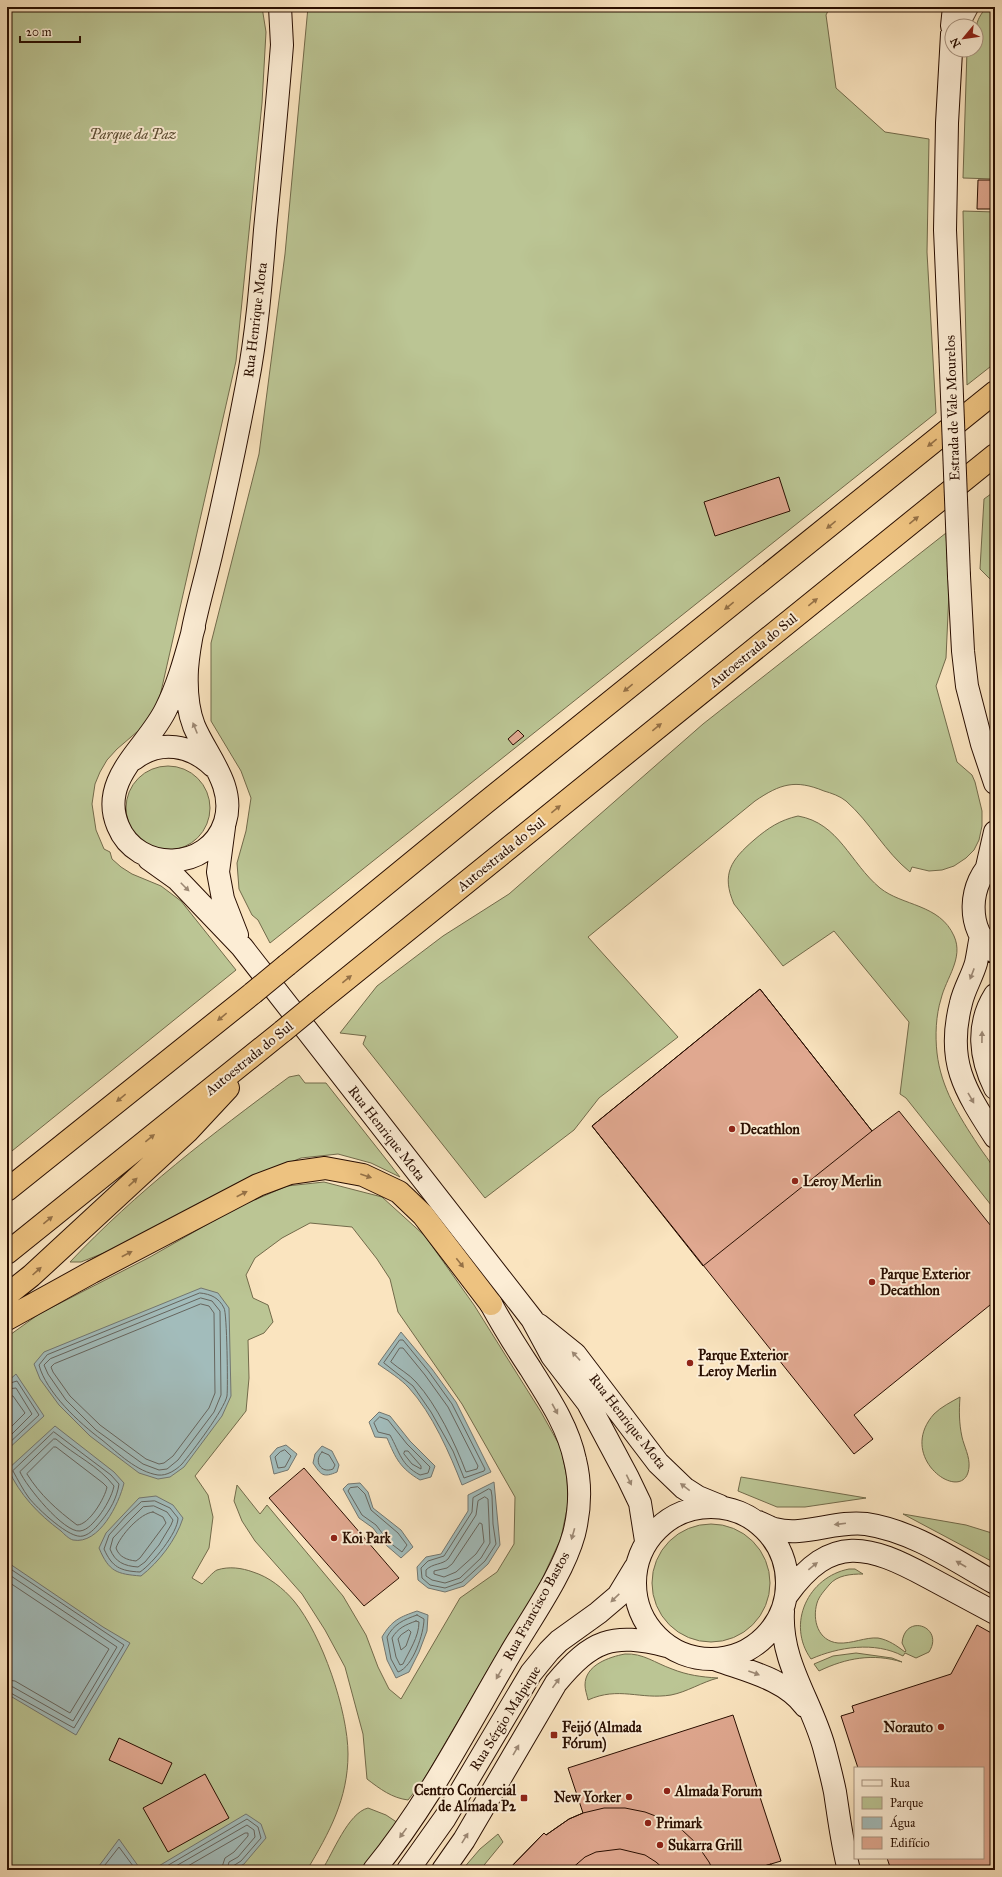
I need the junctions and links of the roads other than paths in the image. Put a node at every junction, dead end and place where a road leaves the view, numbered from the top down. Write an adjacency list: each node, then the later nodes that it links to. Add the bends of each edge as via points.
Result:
1 (280, 7): 9 (street, Rua Henrique Mota, via 282,45 256,340 233,461)
2 (954, 7): 4 (street)
3 (967, 7): 5 (street)
4 (953, 18)
5 (961, 18)
6 (951, 58): 12 (street, Estrada de Vale Mourelos, bridge, via 946,201 963,651 971,705)
7 (995, 392): 25 (highway, one-way to 25, bridge)
8 (995, 455): 22 (highway, Autoestrada do Sul, one-way to 8, bridge)
9 (194, 627): 10 (street, via 168,706 158,725); 11 (street, one-way to 9, via 198,735 189,705 186,679)
10 (130, 763): 11 (street, via 149,750 172,746 194,752 213,766); 16 (street, via 114,790 113,812 126,841)
11 (220, 775): 14 (street, via 228,798)
12 (994, 780): 13 (street, Estrada de Vale Mourelos)
13 (995, 801)
14 (225, 822): 16 (street, via 210,845 186,859 164,861); 19 (street, Rua Henrique Mota, via 218,872 223,899)
15 (995, 832): 17 (street)
16 (143, 854): 19 (street, Rua Henrique Mota, one-way to 19, via 181,884)
17 (991, 864): 18 (street, via 975,890 973,908)
18 (981, 936): 20 (street); 24 (street, one-way to 24, via 976,963 961,1002 956,1045 959,1072)
19 (242, 947): 30 (street, Rua Henrique Mota)
20 (995, 952)
21 (995, 995): 23 (street, one-way to 21, via 984,1060 982,1034 986,1013)
22 (256, 1053): 26 (highway, Autoestrada do Sul, one-way to 22); 27 (highway, one-way to 22, via 37,1271 211,1109)
23 (995, 1088)
24 (995, 1137)
25 (7, 1190)
26 (7, 1253)
27 (7, 1295)
28 (491, 1304): 29 (highway, one-way to 28, via 92,1272 258,1185 290,1174 325,1168 364,1175 399,1192 423,1215); 31 (street, via 574,1409); 42 (street, Rua Francisco Bastos, one-way to 42, via 567,1432 578,1475 577,1519 569,1548 544,1596 414,1818)
29 (7, 1320)
30 (532, 1320): 31 (street, Rua Henrique Mota, via 552,1356 588,1403); 32 (street, Rua Henrique Mota, one-way to 30, via 703,1499 684,1488 658,1463 575,1354)
31 (611, 1446): 34 (street, Rua Henrique Mota, one-way to 34, via 640,1503)
32 (733, 1510): 33 (street); 34 (street, via 708,1506 684,1511 663,1523)
33 (753, 1519): 36 (street, one-way to 33, via 923,1542 885,1528 850,1523 788,1531 775,1529); 37 (street, via 770,1534 781,1552 787,1574)
34 (646, 1541): 35 (street)
35 (636, 1566): 39 (street, via 635,1596 646,1624); 43 (street, Rua Sérgio Malpique, one-way to 43, via 618,1596 559,1641 523,1684 445,1818)
36 (995, 1583)
37 (785, 1603): 38 (street, one-way to 38, via 802,1576 822,1559 845,1551 865,1551 894,1559); 40 (street, via 773,1630 757,1645 738,1656); 41 (street, via 782,1624 785,1645)
38 (995, 1613)
39 (666, 1646): 40 (street, via 691,1658); 44 (street, Rua Sérgio Malpique, one-way to 39, via 464,1840 556,1683 573,1664 592,1649 615,1639 642,1640)
40 (717, 1660): 41 (street, one-way to 41, via 768,1678 785,1688)
41 (812, 1716): 45 (street, via 831,1777)
42 (374, 1870)
43 (408, 1870)
44 (443, 1870)
45 (849, 1870)

